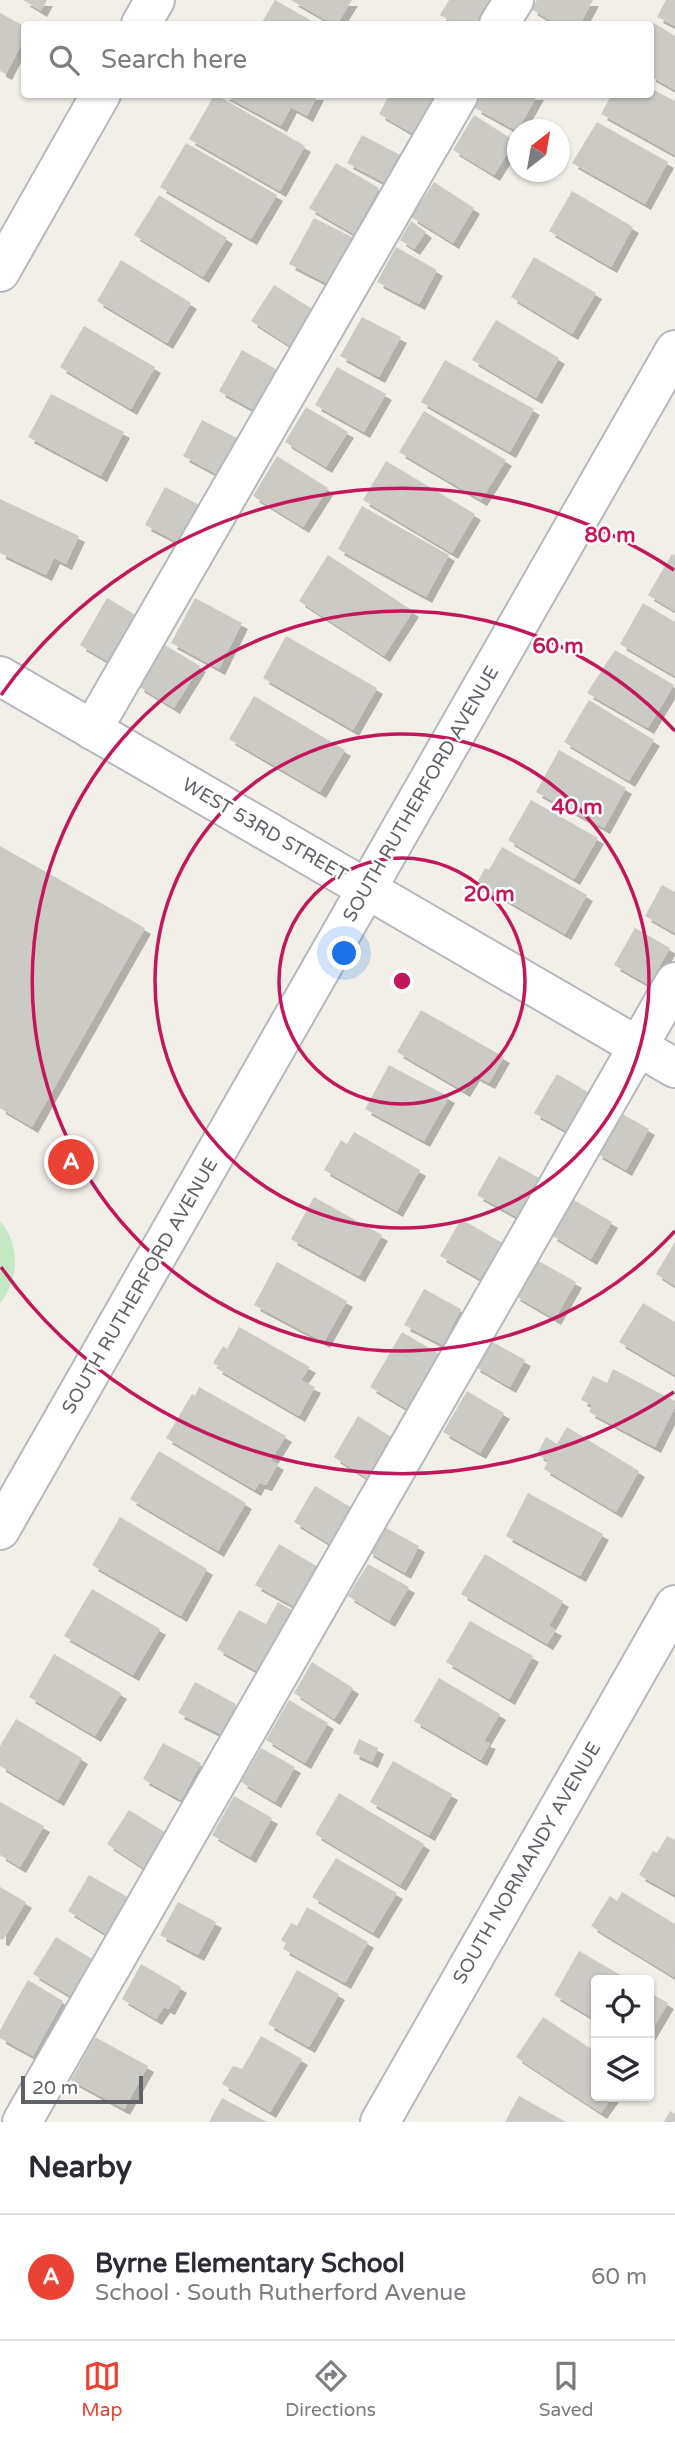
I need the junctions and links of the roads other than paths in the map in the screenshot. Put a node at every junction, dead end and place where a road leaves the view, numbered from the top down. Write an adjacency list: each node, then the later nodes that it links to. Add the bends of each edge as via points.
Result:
1 (155, 0): 3 (street)
2 (514, 0): 4 (street)
3 (143, 21)
4 (501, 21)
5 (99, 98): 7 (street)
6 (457, 98): 10 (street)
7 (0, 272)
8 (675, 350): 11 (street, SOUTH RUTHERFORD AVENUE)
9 (0, 676): 10 (street, WEST 53RD STREET)
10 (92, 730): 11 (street, WEST 53RD STREET)
11 (367, 890): 13 (street, WEST 53RD STREET); 15 (street, SOUTH RUTHERFORD AVENUE)
12 (675, 982): 13 (street)
13 (638, 1047): 14 (street, WEST 53RD STREET); 19 (street)
14 (675, 1068)
15 (0, 1530)
16 (675, 1605): 20 (street, SOUTH NORMANDY AVENUE)
17 (0, 2113): 18 (street)
18 (15, 2122)
19 (22, 2122)
20 (380, 2122)

